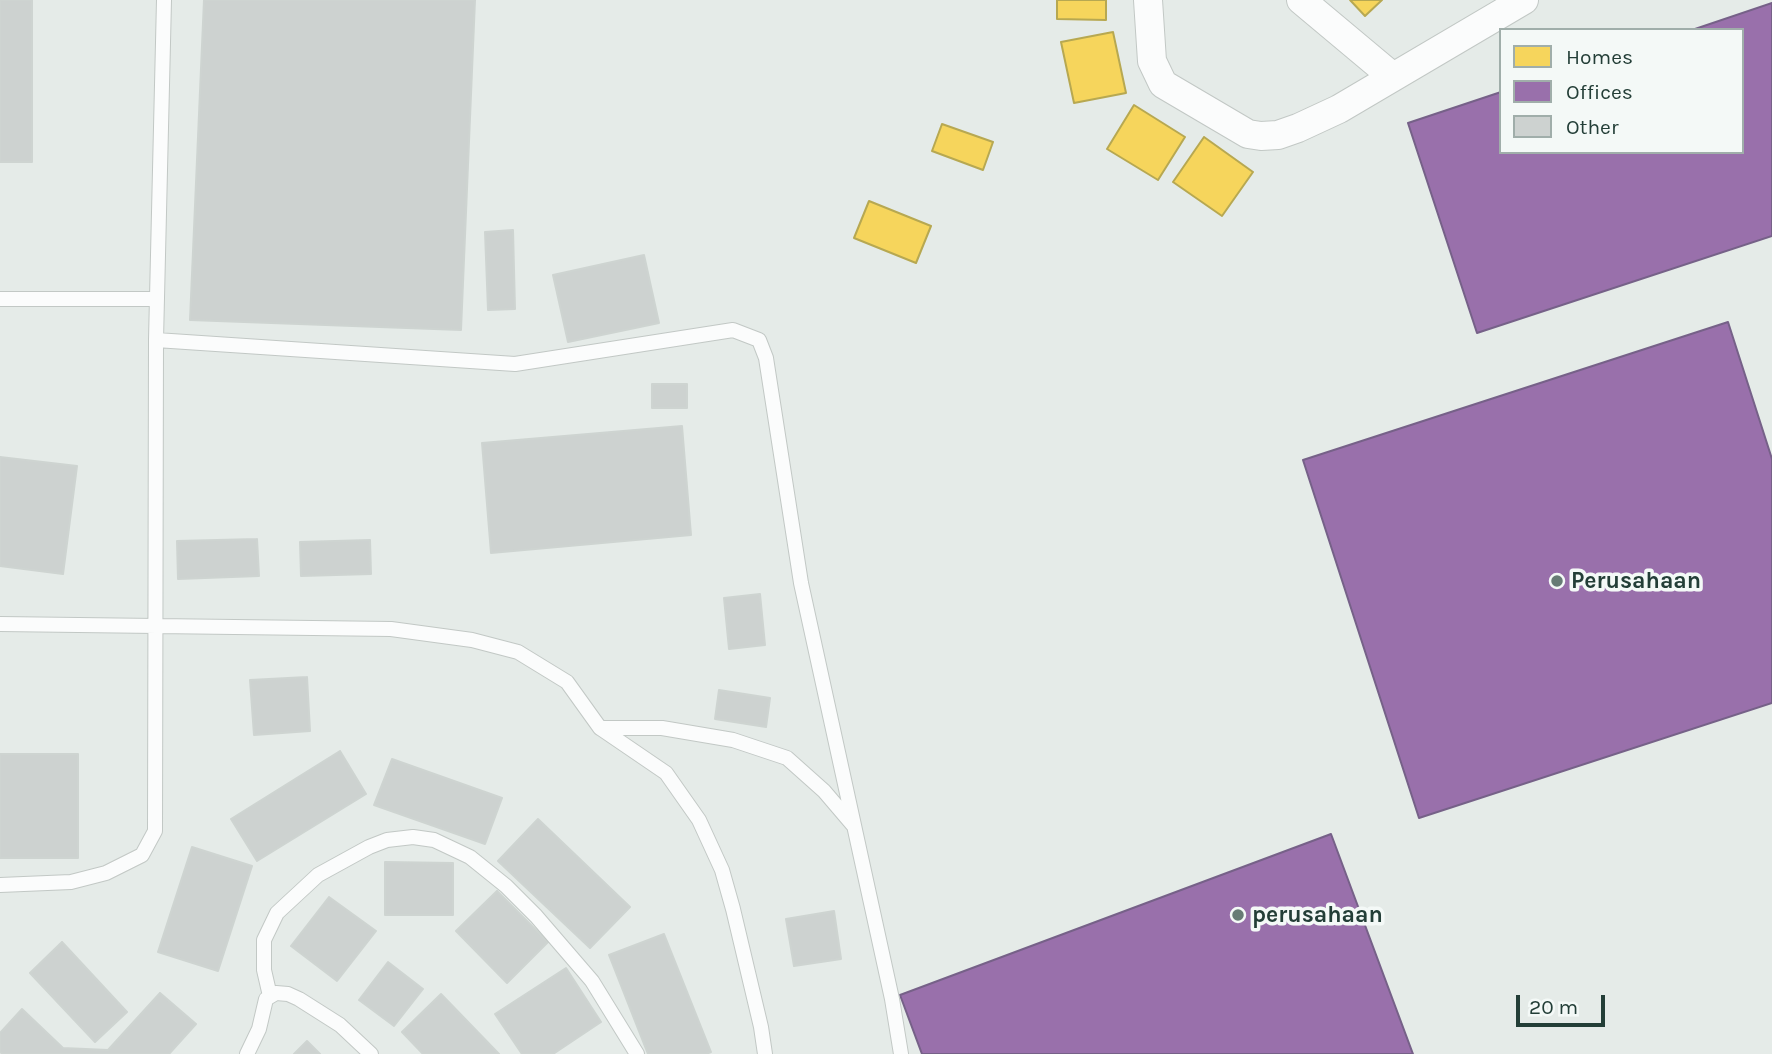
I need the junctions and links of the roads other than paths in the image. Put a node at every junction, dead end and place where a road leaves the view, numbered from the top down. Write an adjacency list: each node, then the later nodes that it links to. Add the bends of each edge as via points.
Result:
1 (164, 0): 7 (lane)
2 (1148, 0): 5 (street, via 1152,61 1163,84 1248,134 1278,135 1298,128)
3 (1301, 0): 5 (street)
4 (1524, 0): 5 (street)
5 (1393, 77)
6 (0, 299): 7 (lane)
7 (157, 299): 8 (lane)
8 (156, 340): 10 (lane); 12 (lane, via 515,364 733,330 759,340 766,358 801,583)
9 (0, 624): 10 (lane)
10 (156, 626): 11 (lane, via 391,629 472,640 518,652 567,682); 13 (lane, via 155,831 149,844 142,855 106,873 71,882)
11 (600, 728): 12 (lane, via 662,728 733,740 787,758); 18 (lane, via 666,773 699,820 722,870 733,909)
12 (854, 826): 19 (lane)
13 (0, 885)
14 (270, 996): 15 (lane); 16 (lane, via 276,993 299,999 340,1025); 17 (lane, via 264,940 276,913 318,875 369,847 413,837 434,840 470,858 536,916 592,981)
15 (247, 1054)
16 (371, 1054)
17 (637, 1054)
18 (765, 1054)
19 (901, 1054)

